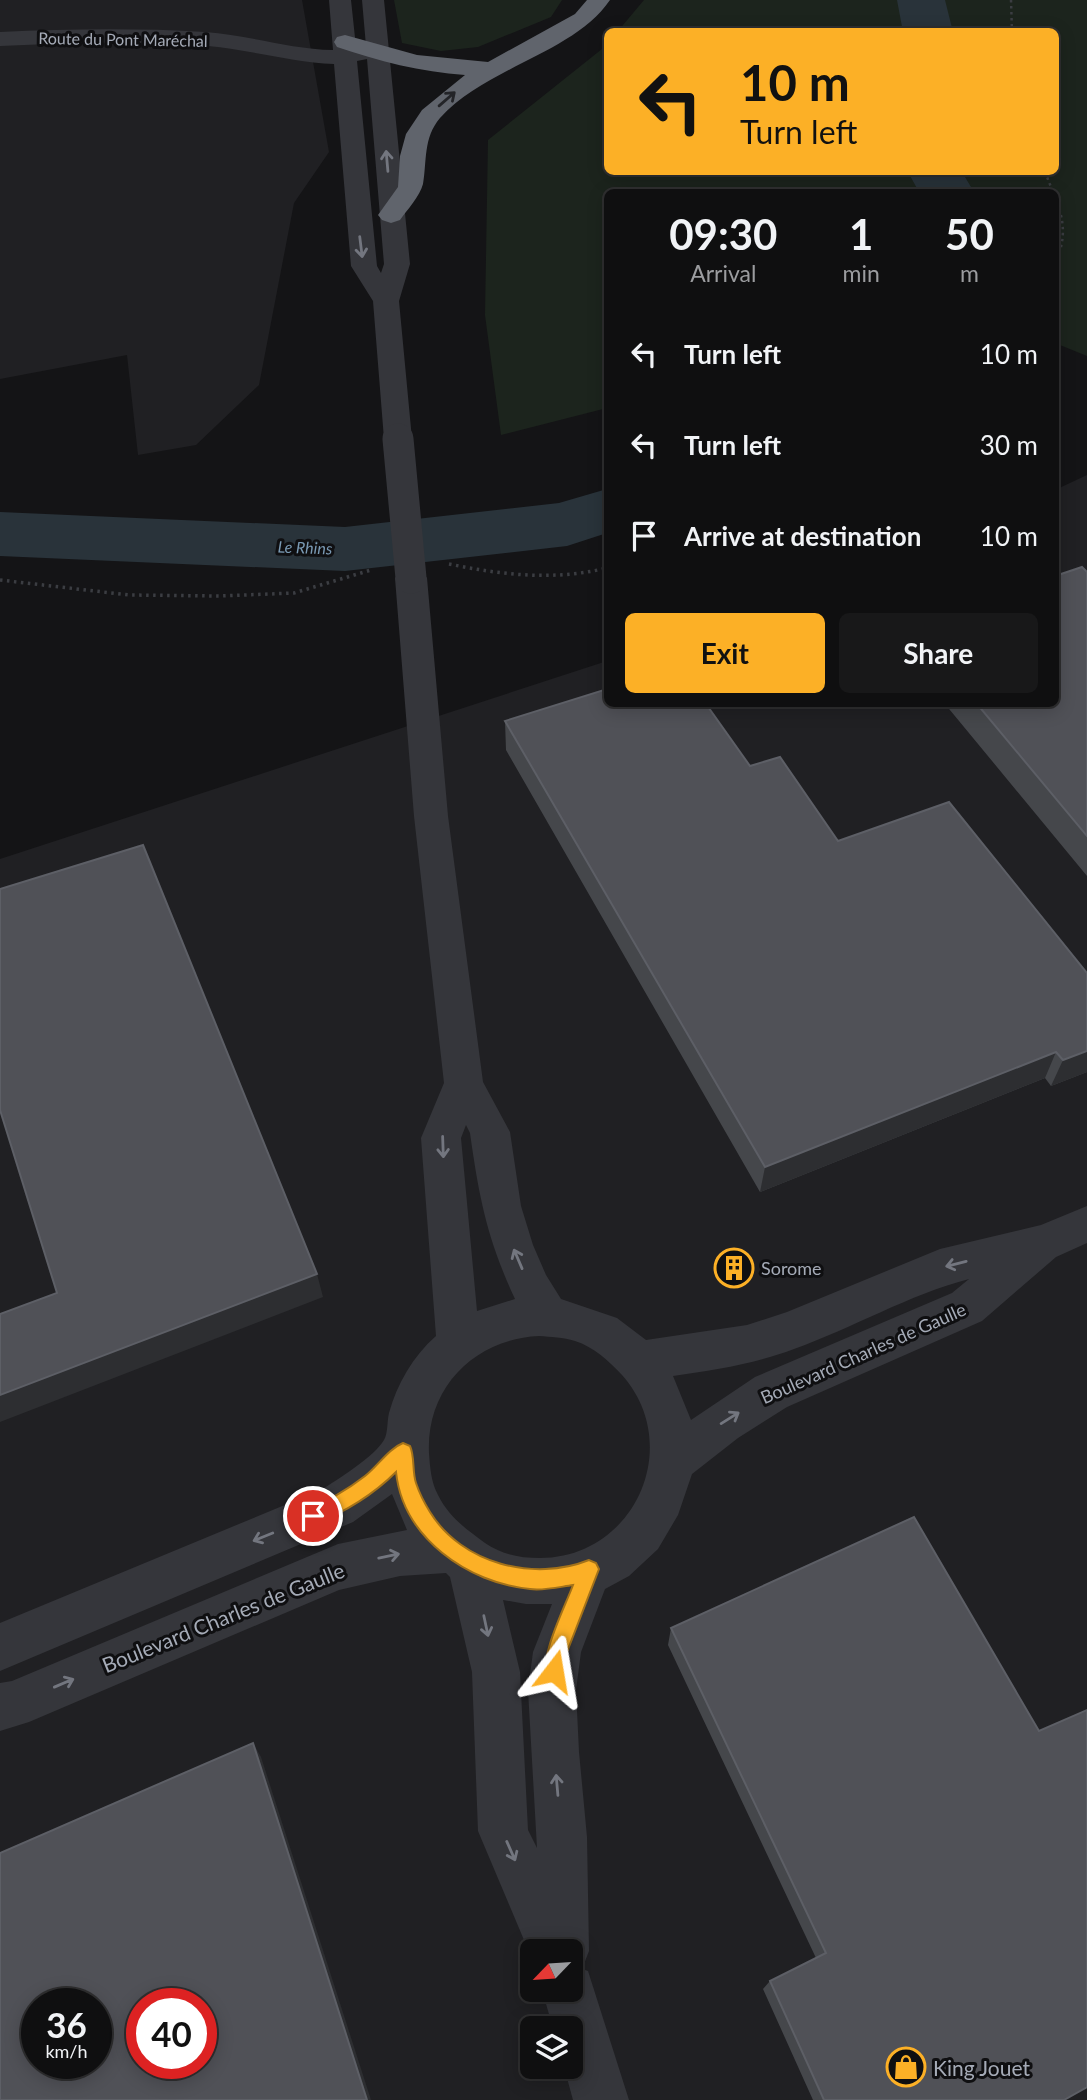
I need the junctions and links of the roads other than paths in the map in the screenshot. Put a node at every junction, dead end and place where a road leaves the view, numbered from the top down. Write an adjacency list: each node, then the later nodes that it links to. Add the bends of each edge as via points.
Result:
1 (340, 0): 6 (street)
2 (373, 0): 7 (street)
3 (599, 0): 8 (highway, via 583,19)
4 (0, 39): 5 (street, Route du Pont Maréchal, via 89,35)
5 (245, 43): 6 (street, Route du Pont Maréchal, via 315,34); 6 (street, Route du Pont Maréchal, via 295,54)
6 (345, 43): 7 (street); 10 (street, one-way to 10, via 364,266)
7 (376, 48): 8 (highway, via 459,68); 9 (street, one-way to 7)
8 (492, 69): 9 (highway, one-way to 8, via 410,187 418,134 430,115 464,85)
9 (391, 215): 10 (street, via 397,264)
10 (386, 301): 11 (street, bridge, via 398,439 397,573)
11 (464, 1083): 14 (street, one-way to 11, via 512,1245 490,1132); 15 (street, one-way to 15, via 441,1138)
12 (1087, 1224): 13 (street, Boulevard Charles de Gaulle)
13 (1046, 1242): 16 (street, Boulevard Charles de Gaulle, one-way to 16, via 940,1268 747,1345); 18 (street, Boulevard Charles de Gaulle, one-way to 13, via 771,1392 967,1307)
14 (550, 1319): 15 (street, via 497,1326); 16 (street, via 591,1329 627,1349)
15 (458, 1344): 17 (street, via 429,1370 410,1405)
16 (637, 1361): 18 (street, via 654,1380 672,1418)
17 (403, 1452): 19 (street, via 407,1483 424,1520); 21 (street, one-way to 21, via 337,1506)
18 (676, 1459): 20 (street, via 666,1497 646,1531 614,1558)
19 (461, 1555): 20 (street, via 489,1571 531,1580); 22 (street, Boulevard Charles de Gaulle, one-way to 19, via 338,1567 400,1553); 23 (street, one-way to 23, via 496,1672 503,1831)
20 (589, 1569): 24 (street, one-way to 20, via 562,1838 552,1690 557,1652)
21 (0, 1647)
22 (0, 1707)
23 (550, 1939)
24 (563, 1939)
25 (572, 2002): 26 (street)
26 (601, 2100)

